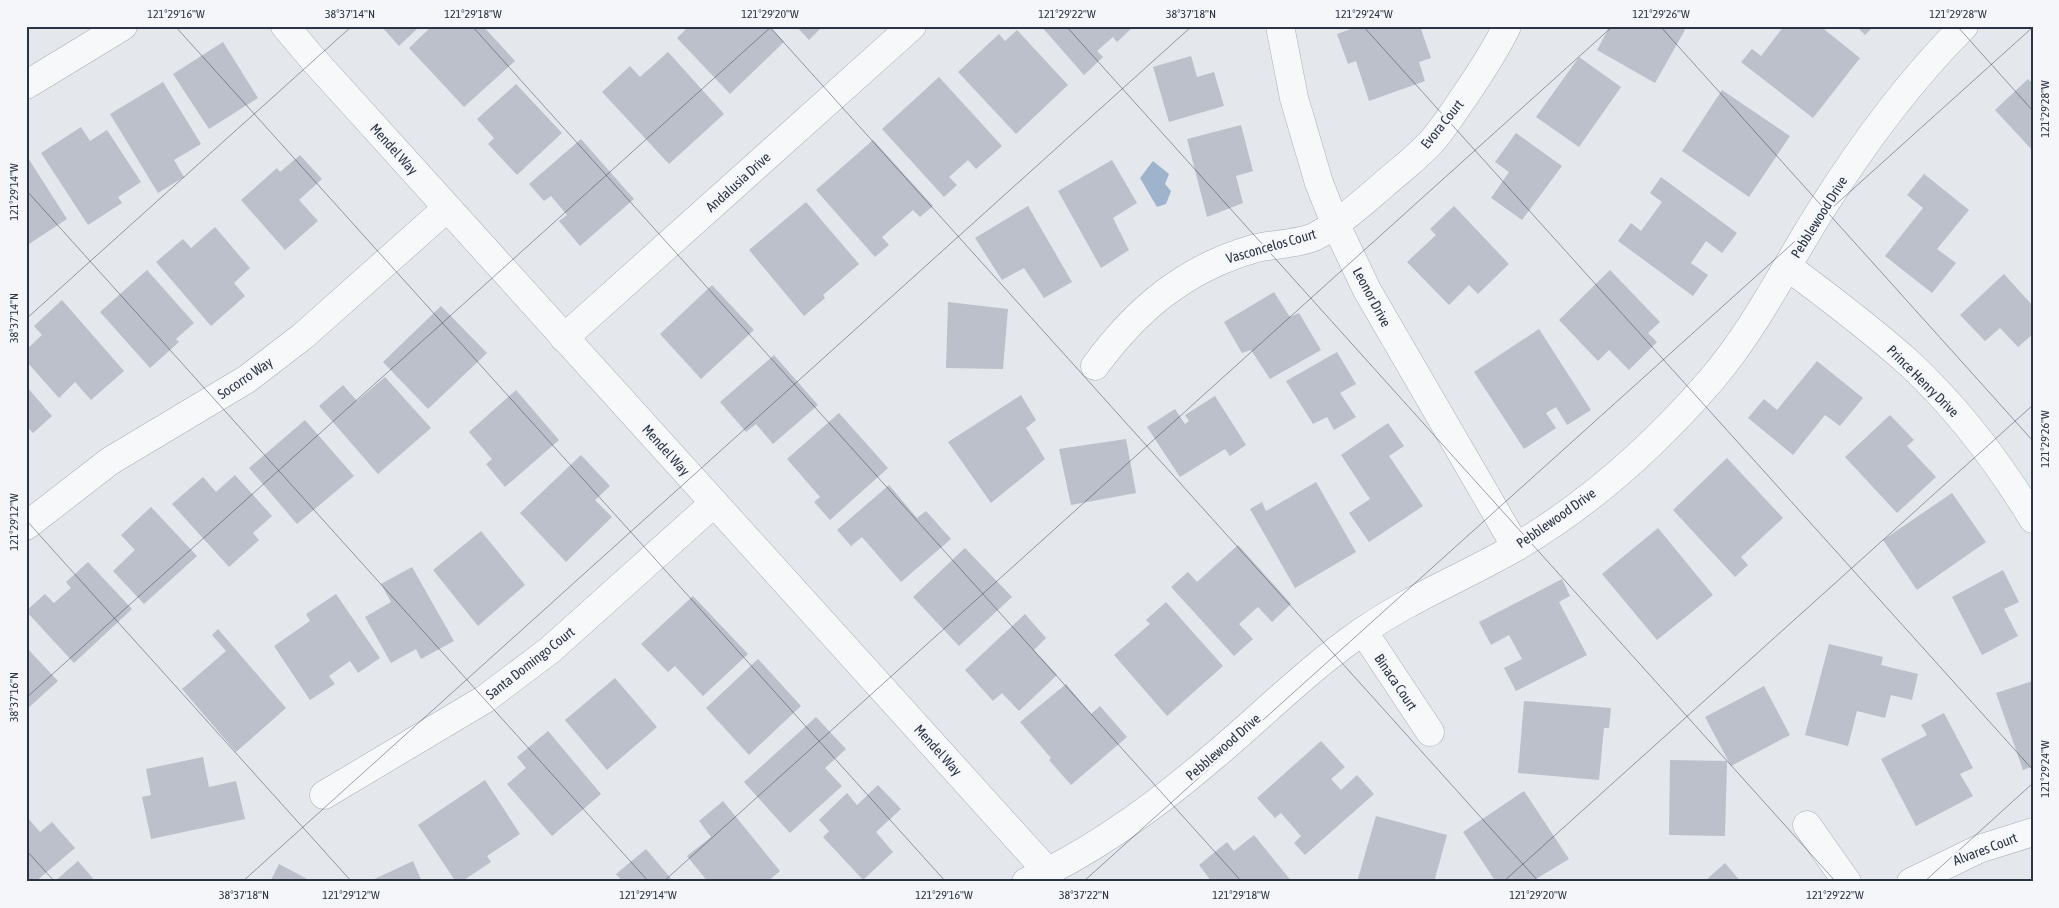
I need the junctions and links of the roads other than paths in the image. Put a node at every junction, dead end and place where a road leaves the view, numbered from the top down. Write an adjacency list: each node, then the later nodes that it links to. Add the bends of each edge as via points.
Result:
1 (123, 26): 7 (street)
2 (285, 26): 8 (street, Mendel Way)
3 (912, 26): 11 (street, Andalusia Drive)
4 (1280, 26): 9 (street, Leonor Drive, via 1294,98 1319,183)
5 (1507, 26): 9 (street, Evora Court, via 1496,48 1432,141 1359,206)
6 (1964, 26): 10 (street, Pebblewood Drive, via 1908,89 1862,148)
7 (26, 85)
8 (447, 208): 11 (street, Mendel Way); 15 (street, Socorro Way, via 275,358 110,461)
9 (1335, 223): 12 (street, Vasconcelos Court, via 1314,237 1232,255 1169,288 1116,337); 16 (street, Leonor Drive, via 1367,290)
10 (1788, 267): 14 (street, Prince Henry Drive, via 1871,330 1911,366 1966,424); 16 (street, Pebblewood Drive, via 1744,337 1663,434 1565,516)
11 (564, 338): 13 (street, Mendel Way)
12 (1095, 366)
13 (714, 503): 19 (street, Santa Domingo Court, via 536,661 485,699); 22 (street, Mendel Way)
14 (2033, 518)
15 (26, 526)
16 (1516, 547): 17 (street, Pebblewood Drive, via 1404,605)
17 (1363, 631): 18 (street, Binaca Court); 22 (street, Pebblewood Drive, via 1310,670 1168,795 1121,828)
18 (1430, 732)
19 (324, 795)
20 (1807, 825): 23 (street)
21 (2033, 832): 24 (street, Alvares Court, via 1979,848)
22 (1037, 877)
23 (1847, 882)
24 (1911, 882)

